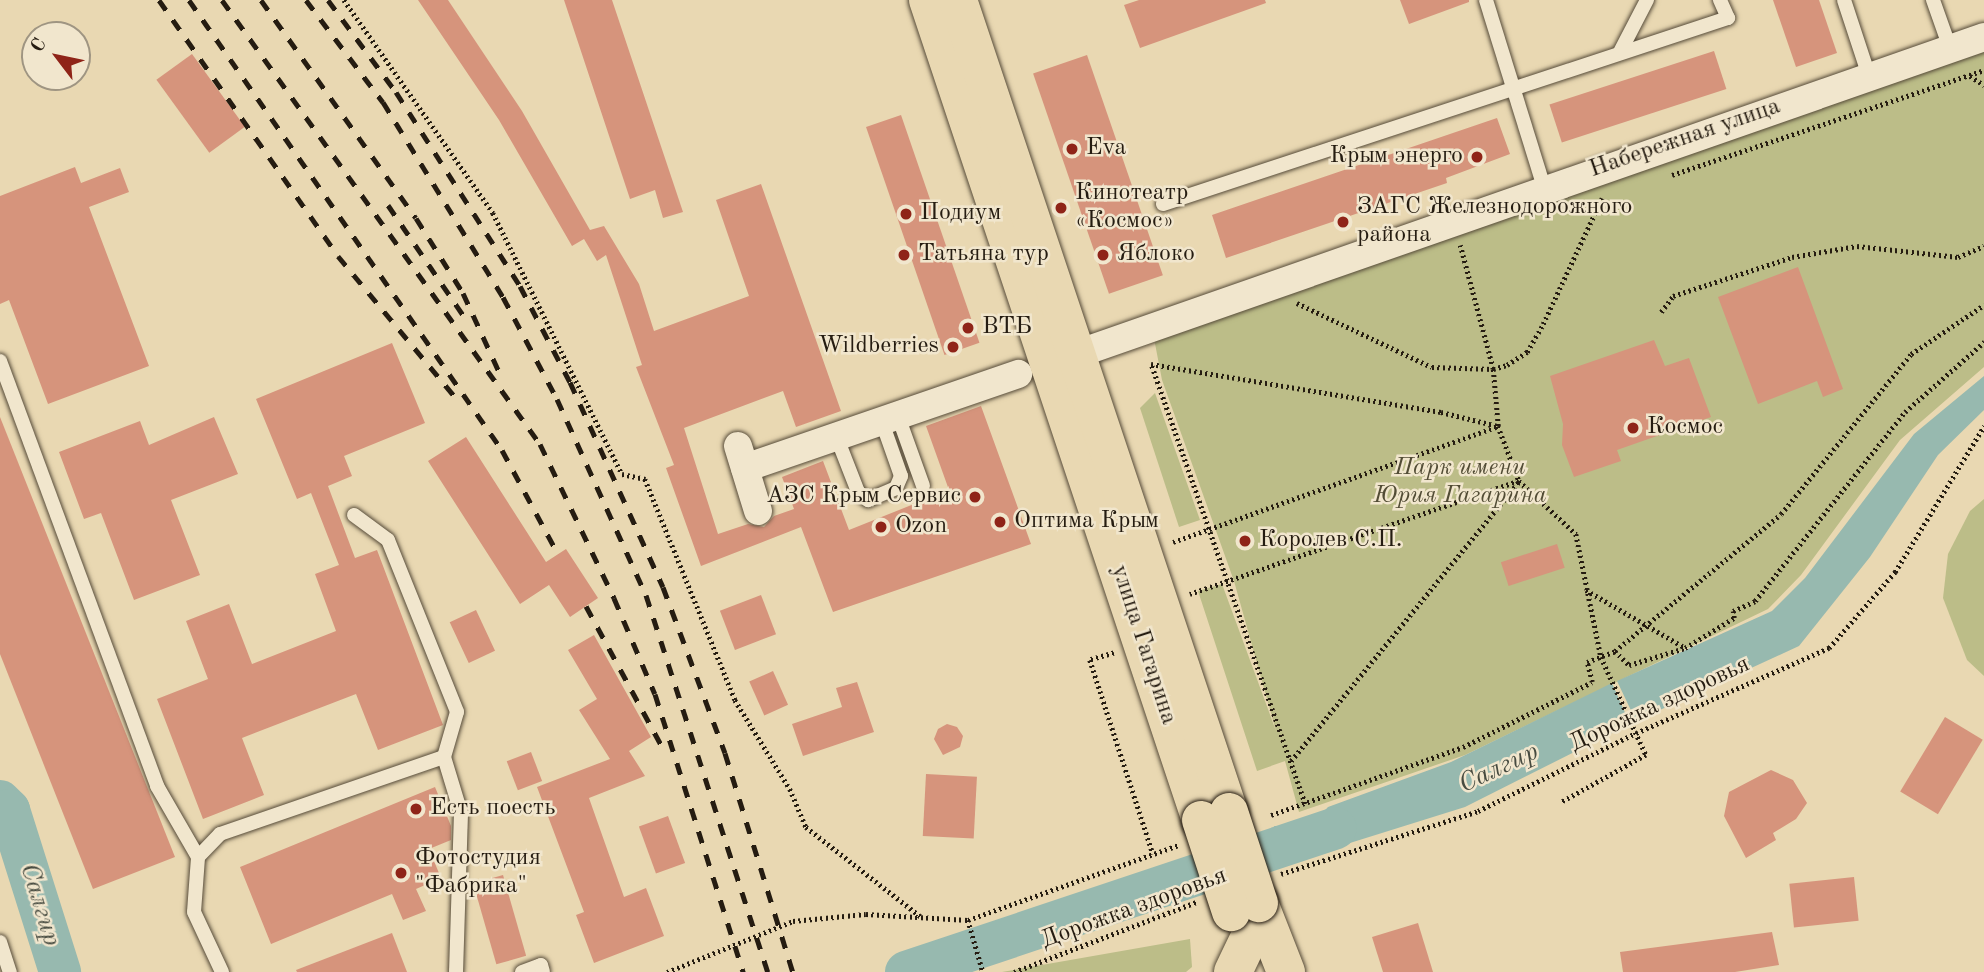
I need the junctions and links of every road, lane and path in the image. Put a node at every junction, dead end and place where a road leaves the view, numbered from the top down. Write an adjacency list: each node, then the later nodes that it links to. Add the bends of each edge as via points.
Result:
1 (344, 0): 58 (path, via 493,213 622,474 645,479 735,700 790,789 806,827)
2 (928, 0): 27 (main road, улица Гагарина)
3 (958, 0): 27 (main road, улица Гагарина)
4 (1486, 0): 16 (lane)
5 (1647, 0): 11 (lane)
6 (1720, 0): 11 (lane, via 1728,18)
7 (1844, 0): 14 (lane)
8 (1933, 0): 10 (lane)
9 (1984, 37): 10 (street, Набережная улица)
10 (1950, 48): 14 (street, Набережная улица)
11 (1620, 52): 16 (lane)
12 (1984, 70): 13 (path)
13 (1969, 75): 15 (path); 17 (path)
14 (1869, 76): 18 (street, Набережная улица)
15 (1984, 85)
16 (1513, 87): 18 (lane); 20 (lane)
17 (1751, 150)
18 (1544, 187): 27 (street, Набережная улица)
19 (1602, 198): 29 (path, via 1527,352)
20 (1163, 204)
21 (1460, 245): 29 (path)
22 (1984, 246): 25 (path, via 1958,257 1857,246 1792,257 1673,296)
23 (1293, 301): 29 (path, via 1432,367)
24 (1984, 304): 43 (path, via 1911,354 1781,514)
25 (1661, 312)
26 (1984, 342): 44 (path, Дорожка здоровья, via 1905,412 1755,601 1733,611 1734,618)
27 (1064, 358): 30 (street, Набережная улица); 54 (main road, улица Гагарина)
28 (0, 361): 56 (lane, via 157,786)
29 (1493, 369): 31 (path)
30 (890, 419): 33 (street, Набережная улица); 33 (lane, via 901,476 896,488 869,500 858,492); 35 (lane)
31 (1498, 426): 34 (path); 38 (path); 38 (path, via 1441,412 1152,364)
32 (1984, 426): 48 (path, Дорожка здоровья, via 1895,572 1829,648)
33 (837, 438): 36 (street, Набережная улица, via 741,457)
34 (1519, 481): 40 (path); 41 (path, via 1576,534); 50 (path)
35 (923, 486)
36 (758, 511)
37 (354, 515): 49 (lane, via 388,540 457,712)
38 (1209, 529): 39 (path); 40 (path)
39 (1173, 542)
40 (1227, 583): 42 (path); 50 (path)
41 (1585, 589): 43 (path); 47 (path)
42 (1190, 594)
43 (1649, 626): 44 (path); 45 (path)
44 (1685, 648): 45 (path, Дорожка здоровья, via 1629,664)
45 (1615, 651): 47 (path)
46 (1118, 652): 55 (path, via 1090,660)
47 (1601, 657): 48 (path); 52 (path, Дорожка здоровья, via 1587,662 1592,682 1475,741)
48 (1636, 733): 51 (path, via 1646,755); 57 (path, Дорожка здоровья, via 1478,811)
49 (444, 757): 56 (lane, via 220,834); 64 (lane, via 461,813)
50 (1290, 762): 52 (path)
51 (1560, 803)
52 (1305, 804): 53 (path)
53 (1271, 815)
54 (1204, 825): 55 (path); 57 (main road, улица Гагарина, bridge)
55 (1153, 854): 59 (path)
56 (198, 857): 63 (lane, via 194,912)
57 (1242, 898): 61 (main road, улица Гагарина); 69 (path, Дорожка здоровья); 70 (main road, улица Гагарина)
58 (921, 917): 59 (path); 67 (path, via 866,914 793,921)
59 (968, 920): 68 (path)
60 (0, 942): 62 (lane)
61 (1241, 967)
62 (10, 972)
63 (222, 972)
64 (456, 972)
65 (522, 972): 66 (lane, via 541,965)
66 (543, 972)
67 (667, 972)
68 (983, 972)
69 (1014, 972)
70 (1286, 972)

